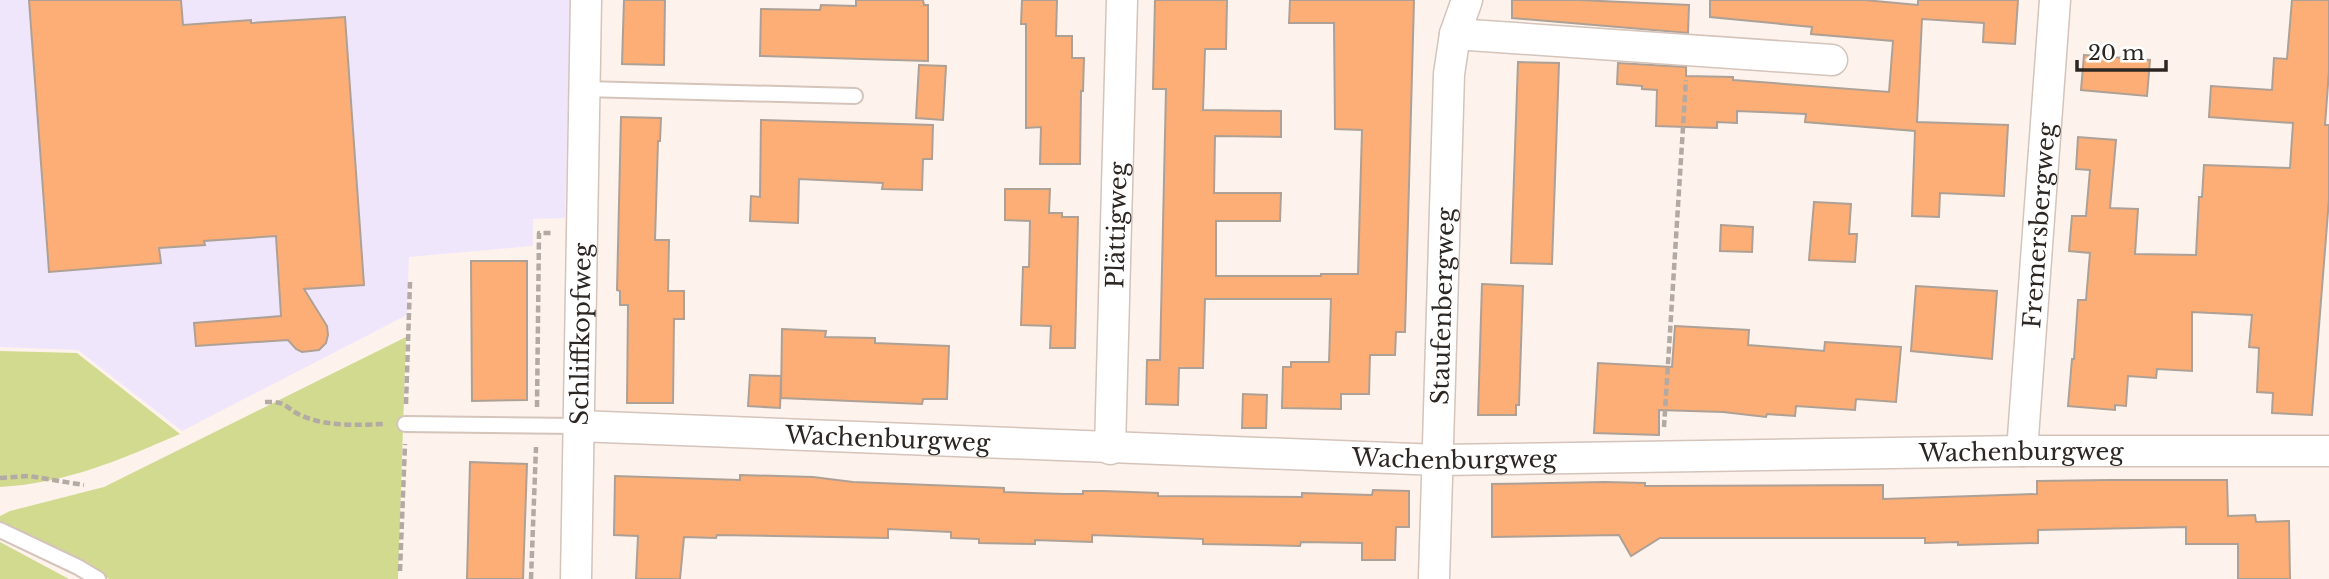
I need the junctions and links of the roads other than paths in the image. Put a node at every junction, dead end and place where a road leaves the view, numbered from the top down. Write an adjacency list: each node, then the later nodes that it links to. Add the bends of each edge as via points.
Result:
1 (586, 0): 7 (street, Schliffkopfweg)
2 (1122, 0): 11 (street, Plättigweg)
3 (1467, 0): 5 (street, Staufenbergweg)
4 (2054, 0): 12 (street, Fremersbergweg)
5 (1455, 34): 6 (street); 14 (street, Staufenbergweg, via 1449,74)
6 (1832, 60)
7 (584, 89): 8 (lane); 10 (street, Schliffkopfweg)
8 (855, 96)
9 (405, 424): 10 (lane)
10 (578, 426): 11 (street, Wachenburgweg); 17 (street, Schliffkopfweg)
11 (1110, 449): 14 (street, Wachenburgweg)
12 (2022, 450): 13 (street, Wachenburgweg); 14 (street, Wachenburgweg)
13 (2329, 451)
14 (1439, 460): 18 (street, Staufenbergweg)
15 (0, 530): 16 (lane)
16 (98, 579)
17 (576, 579)
18 (1434, 579)

